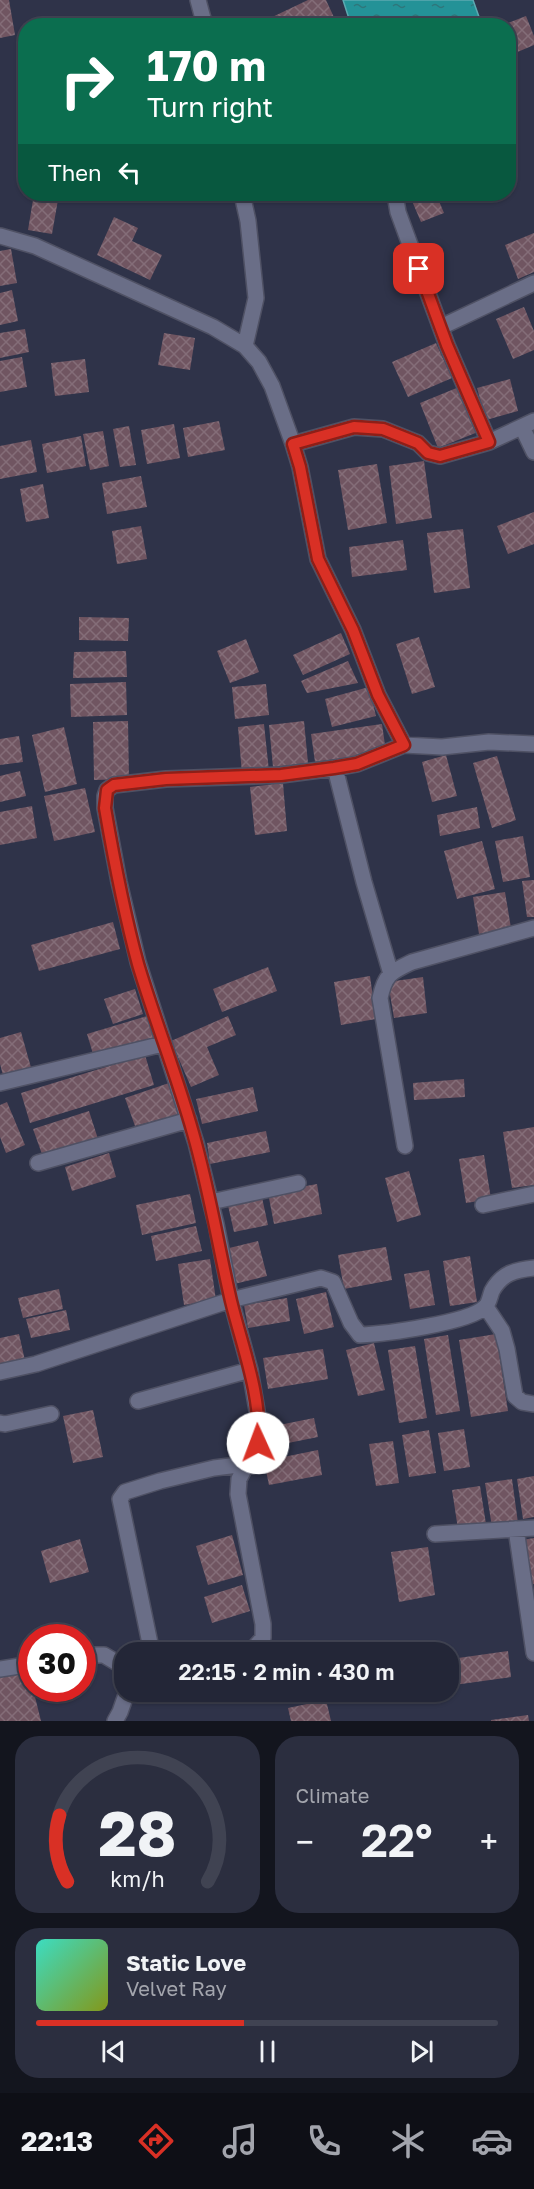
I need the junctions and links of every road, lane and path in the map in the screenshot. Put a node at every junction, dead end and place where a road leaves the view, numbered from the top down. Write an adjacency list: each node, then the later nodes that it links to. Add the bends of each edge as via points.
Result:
1 (198, 0): 2 (street)
2 (203, 18)
3 (244, 201): 8 (street, via 256,298)
4 (396, 201): 7 (street)
5 (0, 236): 8 (street, via 35,246 157,300)
6 (534, 283): 7 (street)
7 (441, 327): 10 (street)
8 (245, 346): 11 (street, via 272,386)
9 (528, 424): 10 (street); 12 (street)
10 (489, 442): 11 (street, via 440,456 383,429 354,427)
11 (293, 444): 14 (street, via 318,559)
12 (534, 452)
13 (534, 744): 14 (street)
14 (404, 745): 15 (street, via 357,764)
15 (334, 768): 17 (street); 18 (street, via 281,775 166,779 114,785 107,790 105,808 118,882)
16 (534, 928): 17 (street, via 412,962)
17 (391, 974): 21 (street, via 384,980 380,998)
18 (163, 1044): 19 (street); 20 (street)
19 (0, 1083)
20 (189, 1120): 22 (street); 25 (street)
21 (405, 1146)
22 (38, 1163)
23 (298, 1183): 25 (street)
24 (534, 1194): 26 (street)
25 (211, 1202): 28 (street)
26 (483, 1205)
27 (534, 1268): 29 (street, via 501,1277)
28 (231, 1300): 29 (street, via 321,1278 333,1282 360,1335 469,1317); 30 (street); 31 (street, via 36,1364)
29 (486, 1307): 33 (street, via 502,1330 515,1396)
30 (250, 1370): 32 (street); 36 (street, via 260,1428 258,1443)
31 (0, 1372)
32 (138, 1401)
33 (534, 1404)
34 (51, 1414): 35 (street)
35 (0, 1422)
36 (246, 1464): 40 (street, via 160,1481 125,1492 120,1499); 41 (street, via 238,1494 263,1624)
37 (534, 1528): 38 (street)
38 (516, 1529): 39 (street); 42 (street)
39 (435, 1534)
40 (150, 1642)
41 (259, 1642)
42 (534, 1653)
43 (96, 1655): 44 (street)
44 (114, 1661)
45 (18, 1666): 46 (street)
46 (0, 1669)
47 (124, 1702): 48 (street)
48 (115, 1721)

